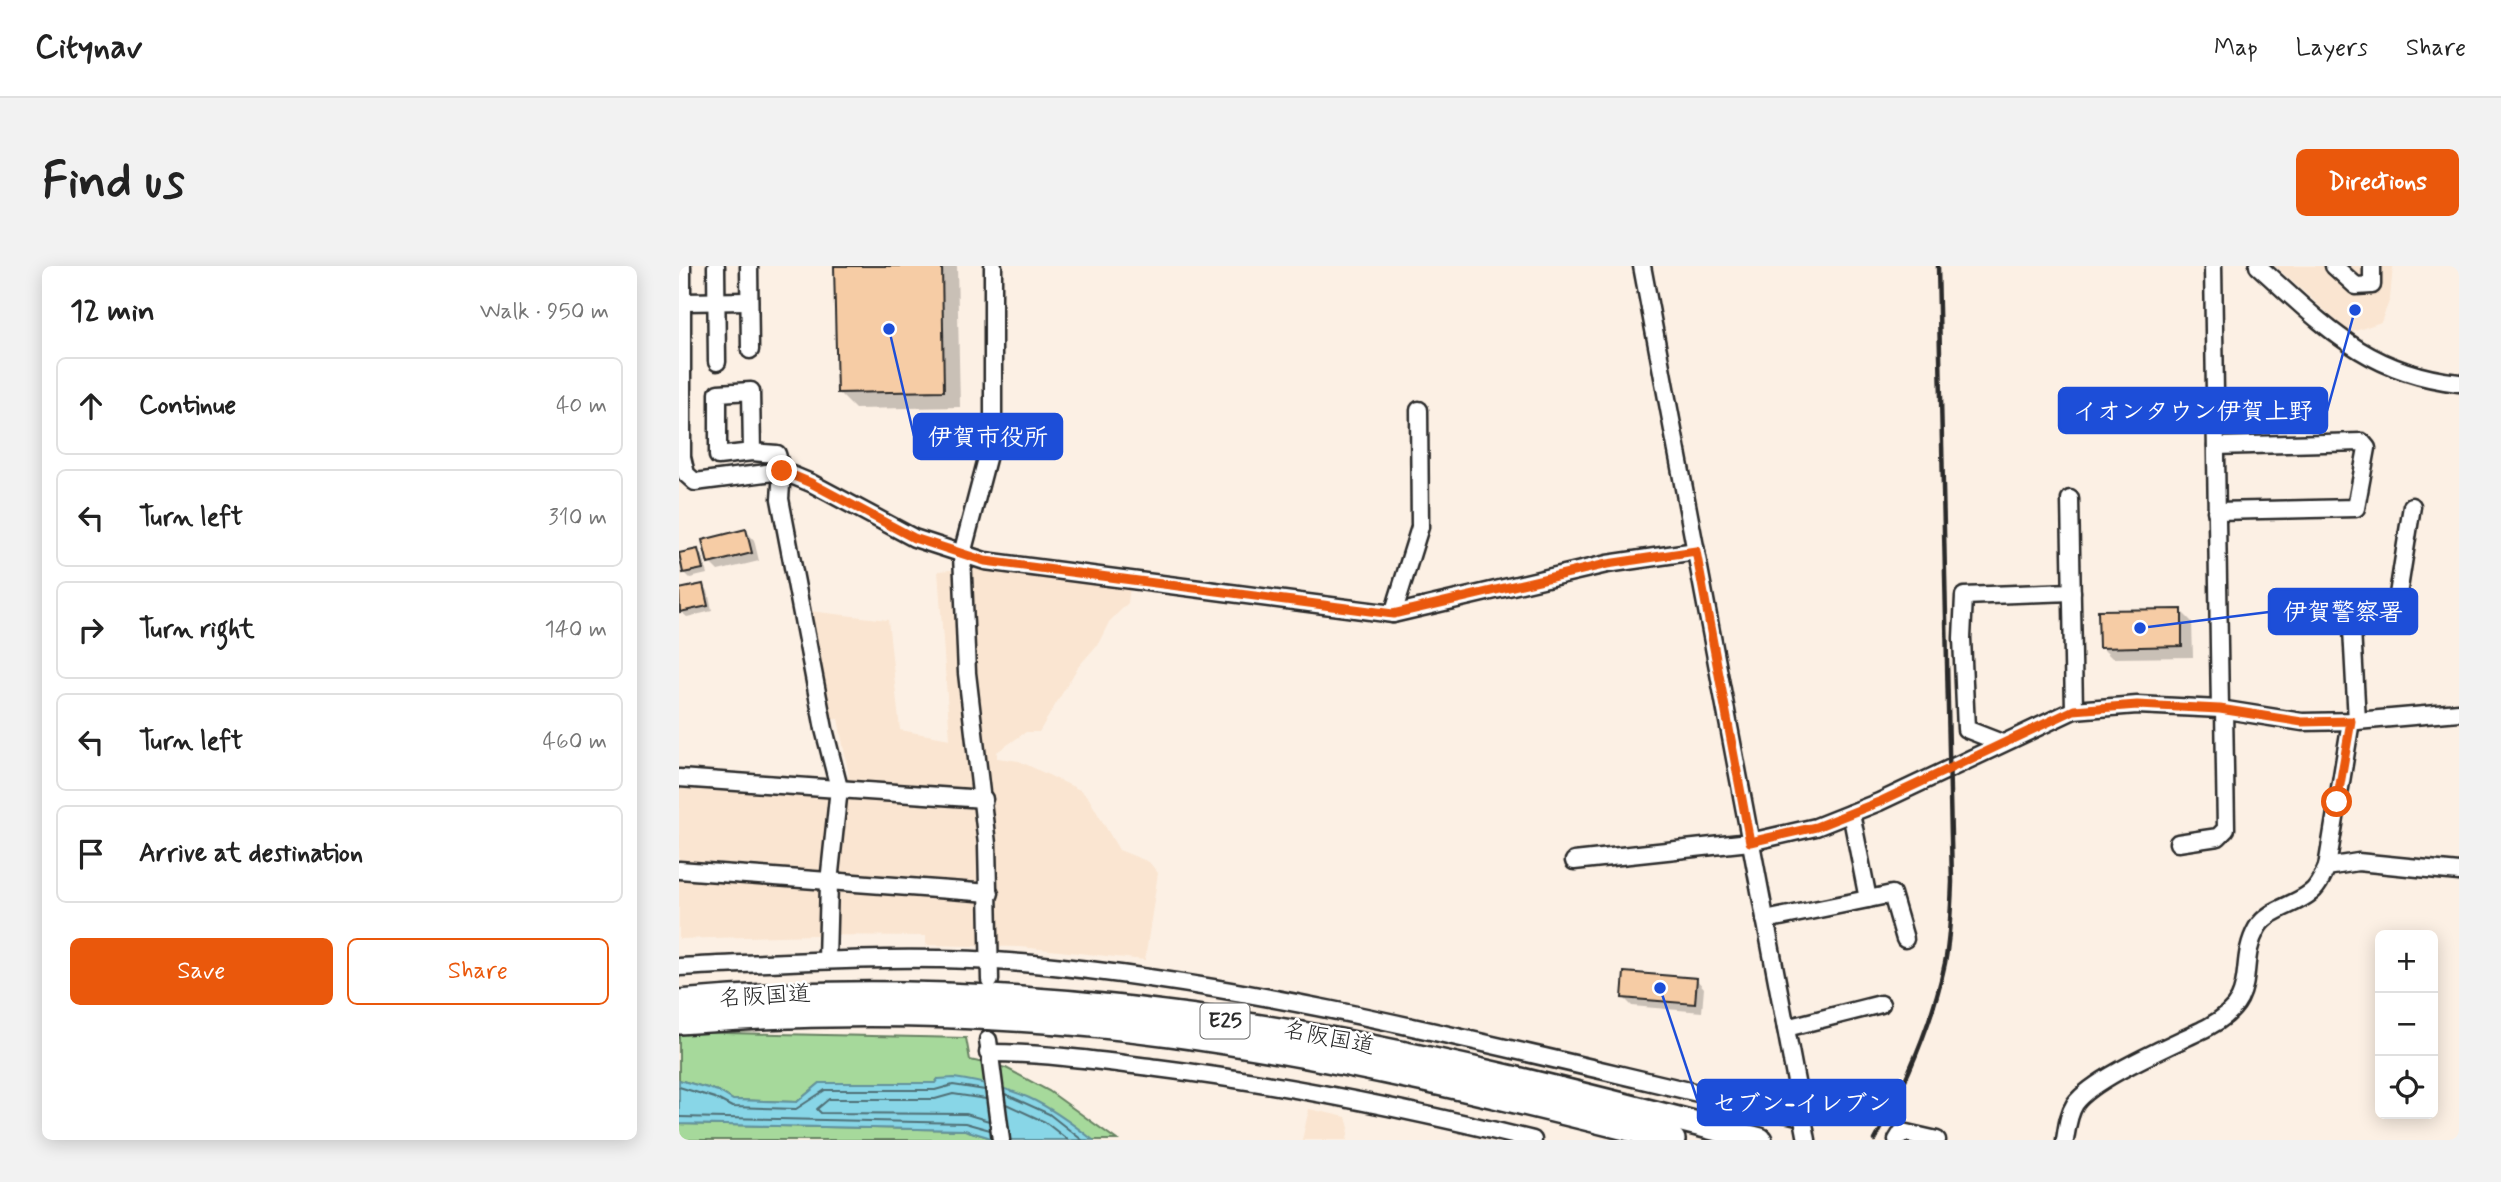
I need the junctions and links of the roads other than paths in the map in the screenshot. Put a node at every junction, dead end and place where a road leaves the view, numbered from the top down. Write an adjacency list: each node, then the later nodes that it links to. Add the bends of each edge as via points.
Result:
1 (682, 266): 11 (street)
2 (716, 266): 12 (street)
3 (749, 266): 10 (street)
4 (993, 266): 25 (street, via 990,447)
5 (1642, 266): 24 (street)
6 (2213, 266): 17 (street)
7 (2258, 266): 15 (street, via 2333,334 2364,355 2401,372)
8 (2334, 266): 9 (street, via 2356,286 2372,285)
9 (2372, 266)
10 (749, 301): 12 (street); 13 (street)
11 (683, 302): 12 (street); 20 (street)
12 (716, 302): 14 (street)
13 (750, 350)
14 (717, 362)
15 (2459, 383)
16 (1419, 410): 27 (street, via 1420,527)
17 (2216, 446): 23 (street); 23 (street, via 2362,442 2367,448 2356,509)
18 (751, 452): 19 (street, via 777,454)
19 (782, 471): 20 (street, via 701,483); 25 (street, via 914,538); 34 (street, via 780,499)
20 (684, 481)
21 (2070, 499): 26 (street)
22 (2412, 506): 31 (street, via 2394,620 2357,620 2352,629)
23 (2216, 511): 28 (street)
24 (1696, 551): 27 (street, via 1607,564); 37 (street)
25 (962, 554): 27 (street, via 999,563); 35 (street, via 967,673)
26 (2072, 592): 29 (street); 32 (street, via 1963,596 1966,729)
27 (1393, 614)
28 (2222, 709): 29 (street, via 2137,705); 31 (street, via 2302,722); 38 (street, via 2226,829 2218,836)
29 (2074, 710): 32 (street)
30 (2459, 712): 31 (street)
31 (2354, 721): 40 (street)
32 (2002, 743): 36 (street)
33 (679, 778): 34 (street)
34 (839, 788): 35 (street); 43 (street)
35 (983, 799): 44 (street)
36 (1851, 813): 37 (street, via 1816,827); 45 (street)
37 (1750, 842): 39 (street); 46 (street)
38 (2178, 843)
39 (1574, 862)
40 (2327, 867): 42 (street, via 2358,862); 64 (street, via 2312,892 2258,925 2243,996 2209,1026 2179,1038 2087,1092 2070,1114)
41 (679, 870): 43 (street)
42 (2459, 872)
43 (829, 882): 44 (street); 48 (street)
44 (989, 893): 49 (street)
45 (1868, 899): 46 (street); 47 (street, via 1892,894)
46 (1765, 920): 55 (street)
47 (1905, 939)
48 (827, 960): 49 (street); 50 (street)
49 (991, 961): 51 (street); 56 (street, via 1105,973 1318,1006)
50 (679, 967)
51 (990, 980)
52 (679, 1002): 60 (highway, 名阪国道 / E25, via 884,994 1028,999 1175,1014 1418,1057)
53 (1881, 1004): 55 (street)
54 (679, 1022): 59 (highway, 名阪国道 / E25, via 945,1016 1170,1034 1397,1074)
55 (1786, 1028): 56 (street)
56 (1802, 1117): 61 (street)
57 (1001, 1140): 58 (street, via 989,1052 1222,1076 1382,1105)
58 (1533, 1140)
59 (1673, 1140)
60 (1760, 1140)
61 (1807, 1140)
62 (1897, 1140): 63 (street, via 1902,1132)
63 (1937, 1140)
64 (2065, 1140)

